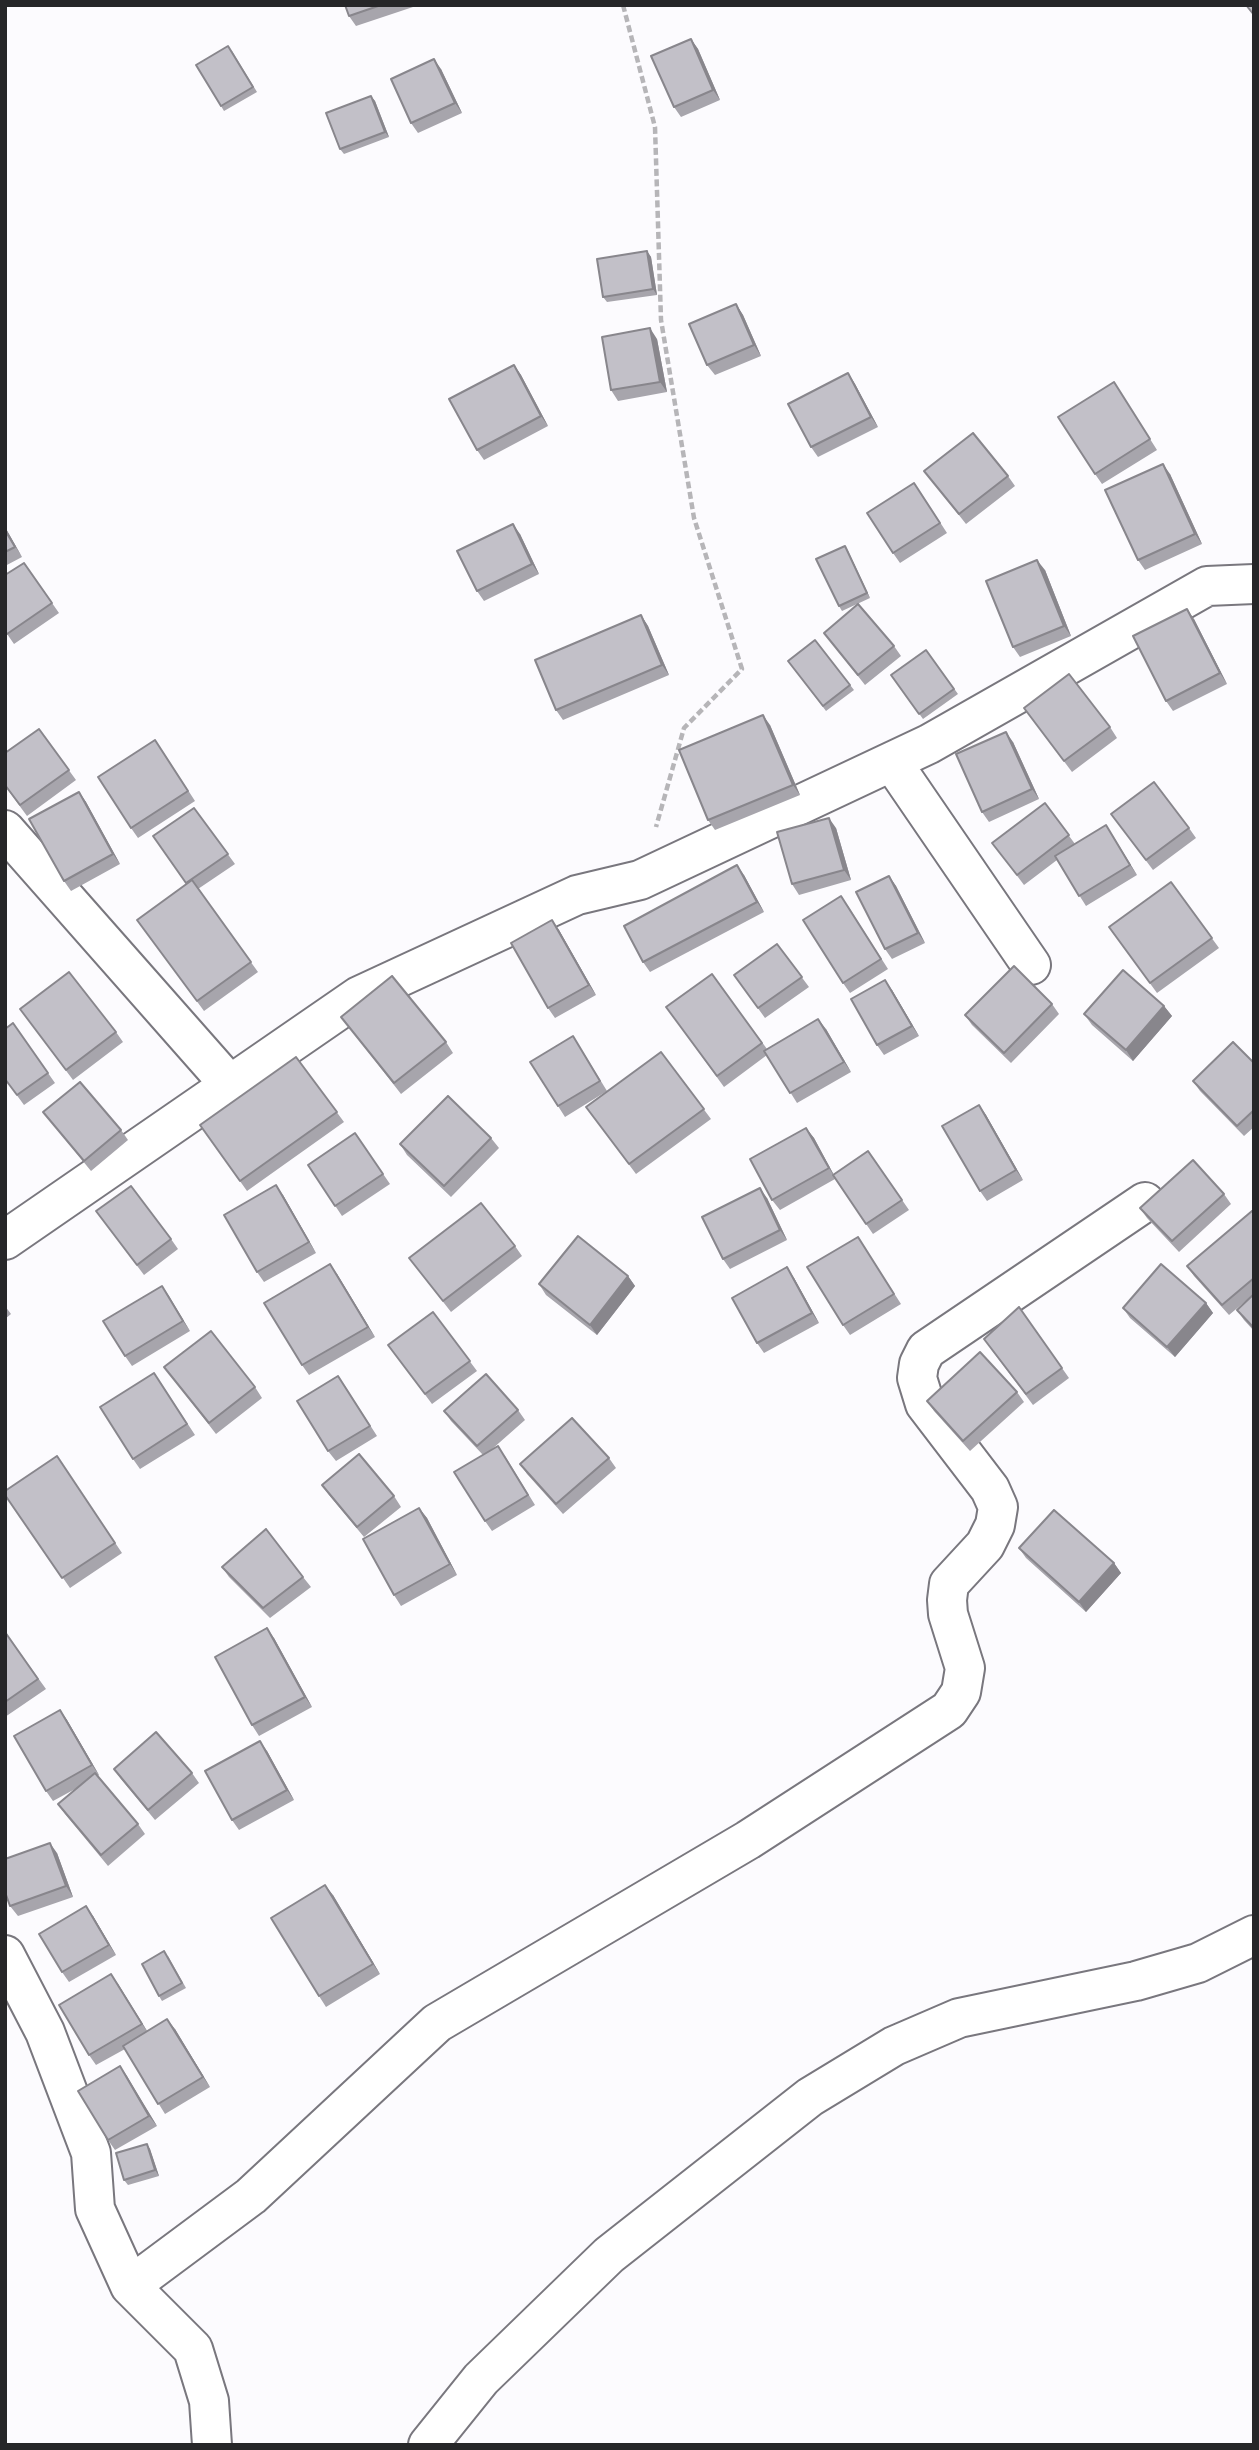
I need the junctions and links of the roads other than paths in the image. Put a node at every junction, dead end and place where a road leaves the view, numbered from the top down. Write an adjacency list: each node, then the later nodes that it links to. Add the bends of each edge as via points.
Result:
1 (1254, 584): 2 (street, via 1207,586)
2 (892, 762): 4 (street); 5 (street, via 640,880 577,895 359,996)
3 (5, 830): 5 (street)
4 (1031, 965)
5 (230, 1085): 7 (street)
6 (1145, 1202): 10 (street, via 926,1350 919,1364 925,1404 990,1489 998,1507 985,1545 949,1584 948,1614 965,1668 961,1692 949,1710 748,1840 437,2023 251,2196)
7 (5, 1240)
8 (1254, 1935): 12 (street, via 1198,1963 1136,1981 959,2018 894,2046 810,2097 609,2255 481,2379)
9 (5, 1955): 10 (street, via 45,2032 91,2153 95,2209)
10 (130, 2286): 11 (street, via 193,2349 209,2401)
11 (212, 2445)
12 (428, 2445)

